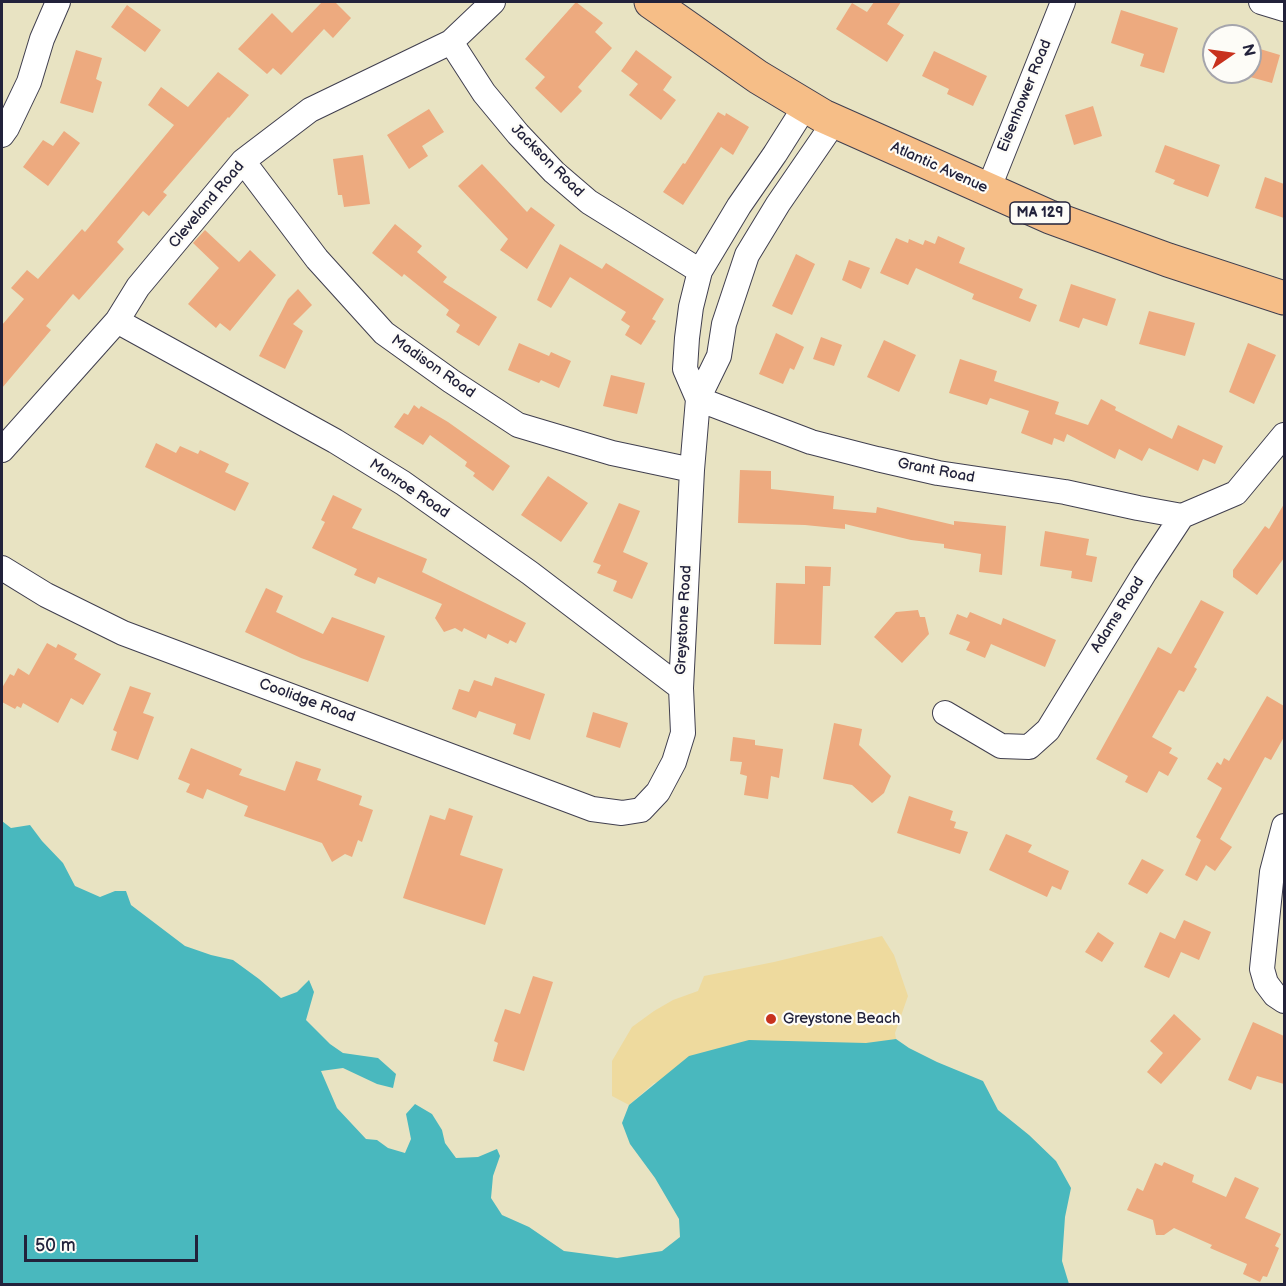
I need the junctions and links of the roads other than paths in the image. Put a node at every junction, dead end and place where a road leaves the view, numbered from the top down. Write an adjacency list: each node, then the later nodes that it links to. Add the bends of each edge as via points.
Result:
1 (58, 2): 10 (street, via 29,82)
2 (493, 2): 7 (street, Cleveland Road)
3 (651, 2): 8 (main road, Atlantic Avenue / MA 129, via 758,77)
4 (1063, 2): 12 (street, Eisenhower Road)
5 (1261, 2): 6 (street)
6 (1284, 9)
7 (451, 42): 11 (street, Cleveland Road, via 310,110); 13 (street, Jackson Road, via 484,93 554,172 589,202)
8 (806, 105): 9 (main road, Atlantic Avenue / MA 129); 13 (street, Greystone Road)
9 (834, 121): 12 (main road, Atlantic Avenue / MA 129); 16 (street, Greystone Road, via 747,255 724,324 719,356)
10 (2, 135)
11 (243, 161): 15 (street, Cleveland Road, via 138,287); 19 (street, Madison Road, via 317,259 384,333 451,381 518,425 612,453)
12 (988, 190): 14 (main road, Atlantic Avenue / MA 129, via 1061,221)
13 (700, 272): 16 (street, Greystone Road, via 691,308 685,369)
14 (1284, 298)
15 (117, 321): 18 (street, Cleveland Road); 22 (street, Monroe Road, via 404,483)
16 (698, 399): 19 (street, Greystone Road); 20 (street, Grant Road, via 811,442 878,459)
17 (1284, 435): 20 (street, via 1236,493)
18 (2, 450)
19 (692, 470): 22 (street, Greystone Road)
20 (1182, 516): 23 (street, Adams Road, via 1048,730 1029,747 1001,746)
21 (2, 568): 24 (street, Coolidge Road, via 123,633 592,809)
22 (681, 688): 24 (street, Greystone Road, via 683,733 674,762 658,792 641,810)
23 (945, 713)
24 (622, 813)
25 (1284, 826): 26 (street, via 1272,872 1262,969 1266,983)
26 (1280, 998)

